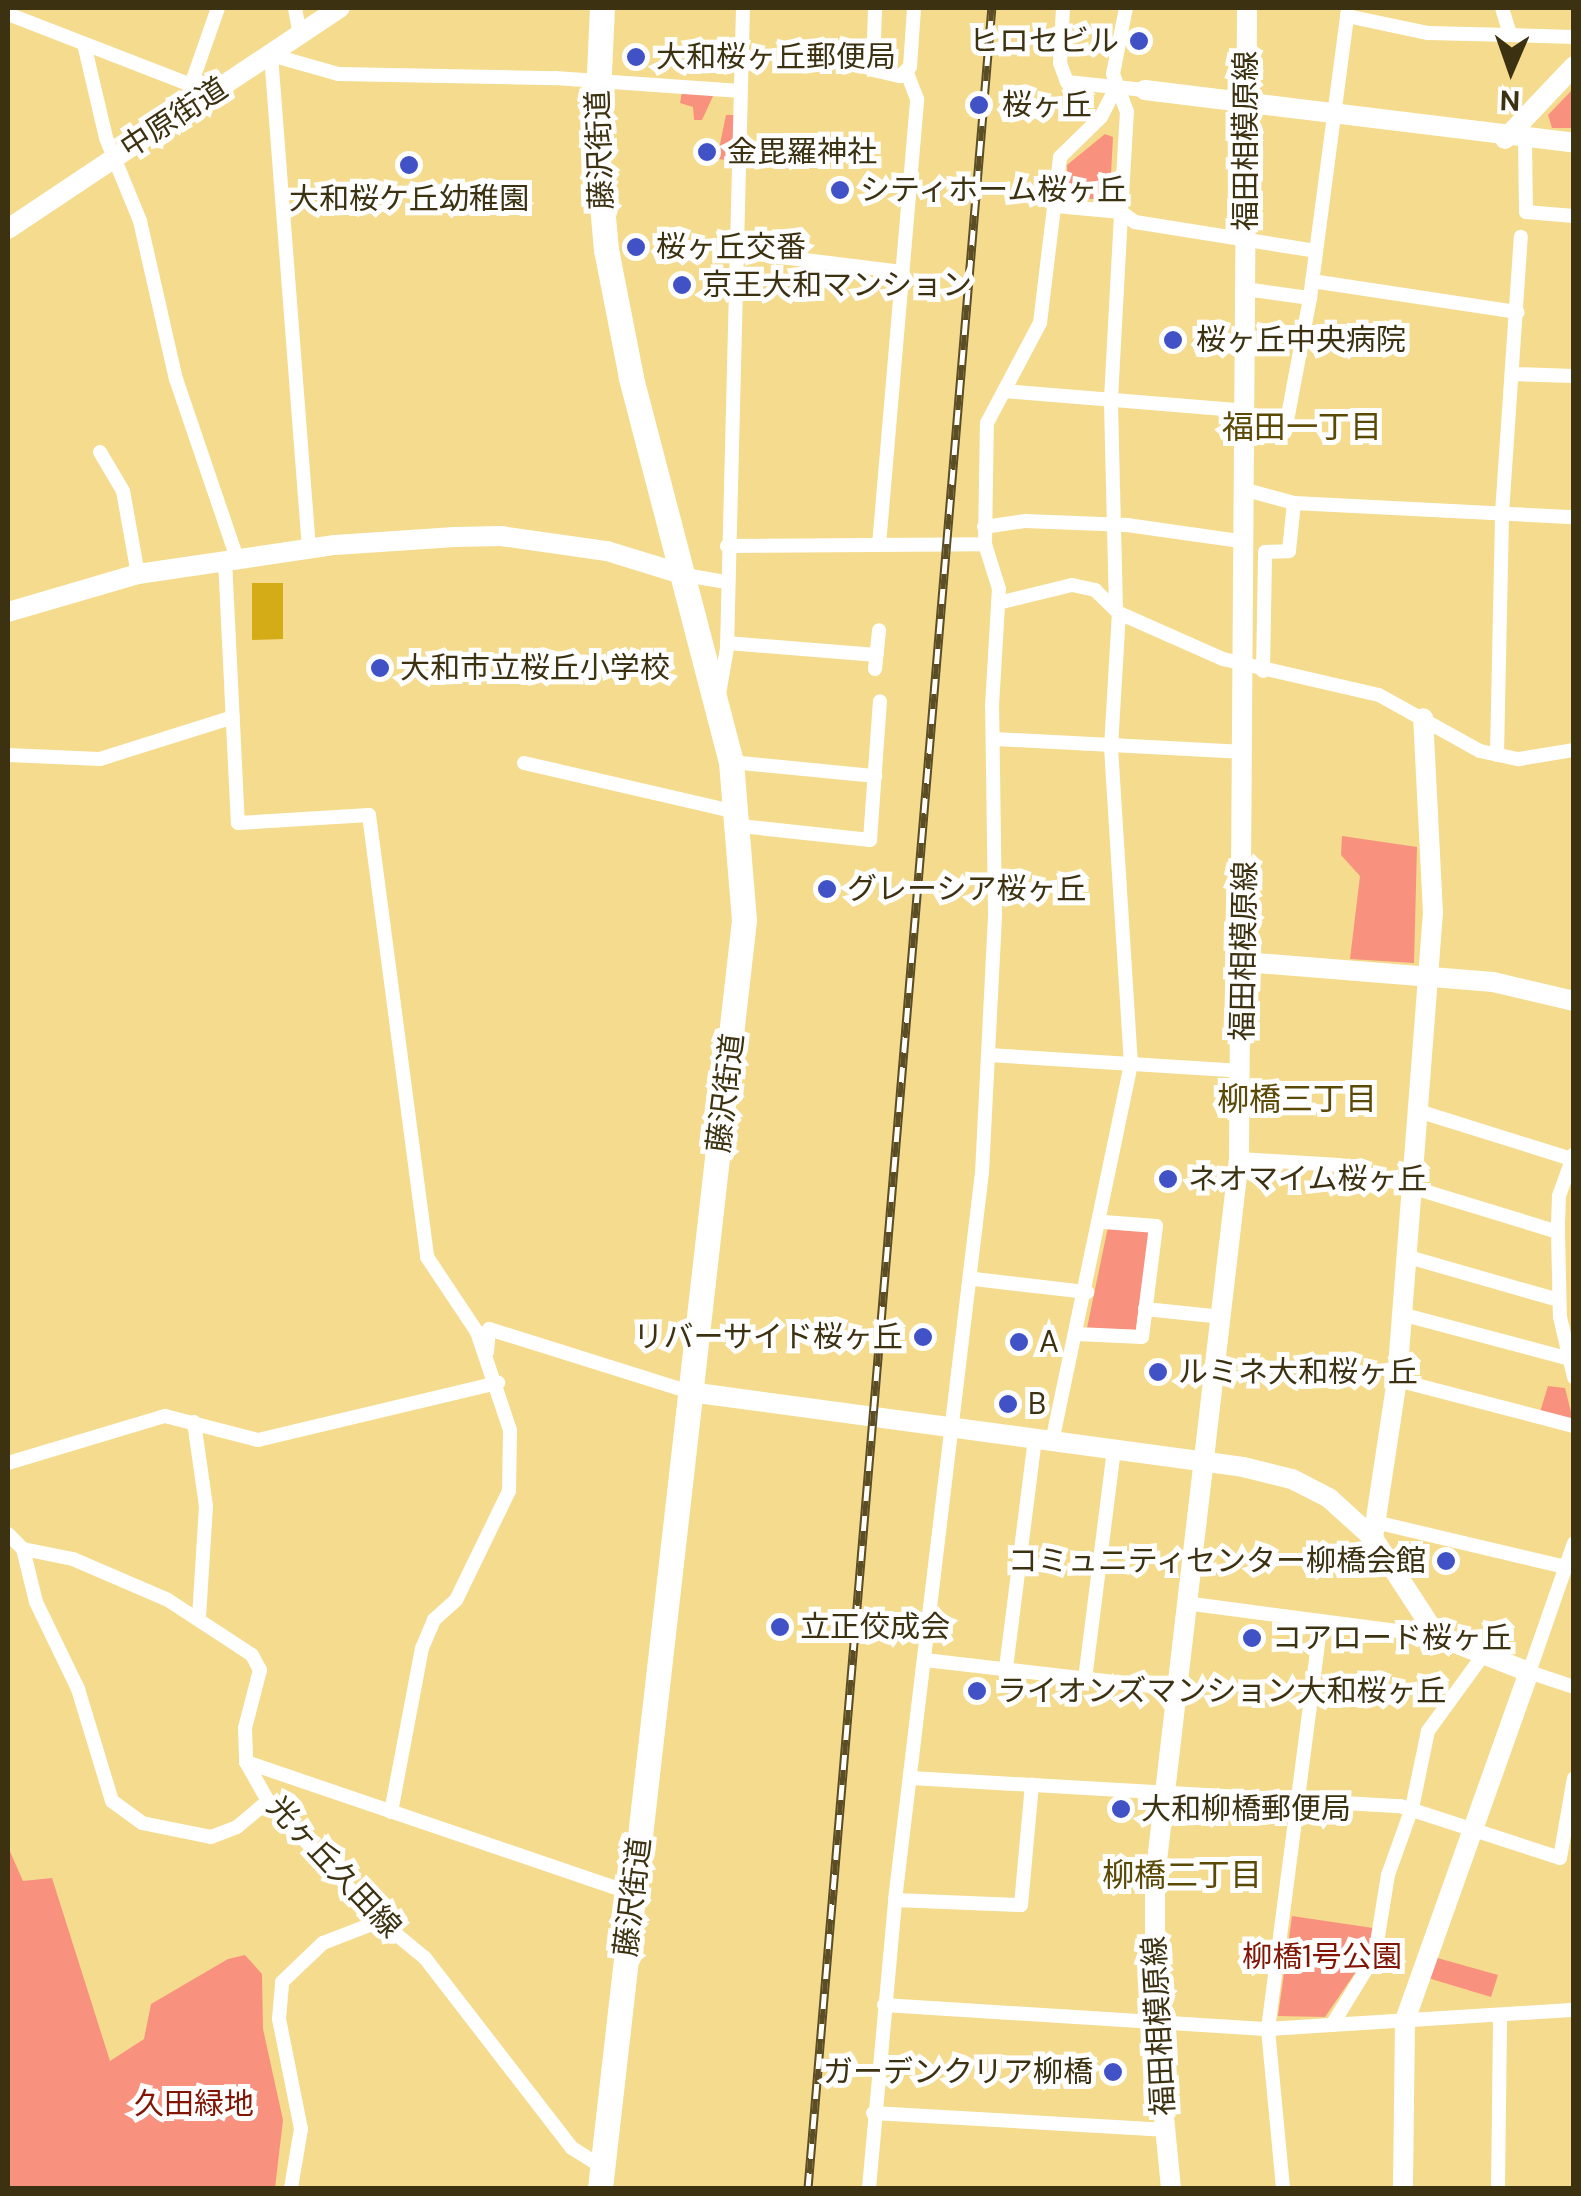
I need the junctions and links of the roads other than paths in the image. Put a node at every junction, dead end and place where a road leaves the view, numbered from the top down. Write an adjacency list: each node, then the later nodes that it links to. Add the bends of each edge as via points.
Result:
1 (218, 8): 26 (street)
2 (296, 8): 15 (street)
3 (340, 8): 15 (street, 中原街道)
4 (602, 8): 22 (highway, 藤沢街道)
5 (744, 8): 25 (street)
6 (875, 8): 21 (street, via 872,70)
7 (914, 8): 21 (street)
8 (1063, 8): 23 (street, via 1060,74 1066,82)
9 (1126, 8): 23 (street)
10 (1247, 8): 27 (street, 福田相模原線)
11 (1502, 8): 16 (street)
12 (1347, 12): 16 (street, via 1428,33); 29 (street)
13 (8, 14): 14 (street)
14 (33, 15): 18 (street)
15 (300, 35): 19 (street, 中原街道)
16 (1510, 35): 17 (street)
17 (1574, 36)
18 (84, 44): 26 (street); 34 (street)
19 (271, 55): 22 (street, via 338,74); 26 (street, 中原街道); 64 (street)
20 (1574, 66): 32 (street)
21 (906, 73): 43 (street, via 917,99)
22 (596, 83): 25 (street); 67 (highway, 藤沢街道, via 598,190 616,310)
23 (1112, 86): 24 (street); 28 (street); 30 (street)
24 (1145, 90): 27 (street); 28 (street)
25 (741, 91): 42 (street)
26 (198, 92): 34 (street, 中原街道)
27 (1246, 98): 29 (street); 40 (street, 福田相模原線)
28 (1127, 112): 31 (street)
29 (1335, 113): 32 (street); 41 (street)
30 (1097, 121): 31 (street); 35 (street, via 1060,157)
31 (1126, 130): 36 (street)
32 (1515, 140): 33 (street); 37 (street, via 1526,212)
33 (1574, 143)
34 (113, 158): 38 (street, 中原街道); 65 (street, via 140,220 176,380 216,478)
35 (1056, 206): 36 (street); 50 (street, via 1048,224 1040,323)
36 (1121, 212): 40 (street, via 1135,222); 51 (street)
37 (1574, 216)
38 (8, 229)
39 (1522, 236): 47 (street)
40 (1246, 239): 41 (street); 45 (street, 福田相模原線)
41 (1316, 251): 44 (street)
42 (740, 252): 43 (street); 62 (street)
43 (902, 272): 61 (street)
44 (1312, 281): 46 (street); 47 (street)
45 (1245, 289): 46 (street); 52 (street, 福田相模原線)
46 (1310, 298): 52 (street, via 1285,432)
47 (1518, 312): 48 (street)
48 (1512, 374): 49 (street); 56 (street)
49 (1574, 376)
50 (1004, 391): 51 (street); 59 (street, via 987,423)
51 (1111, 399): 52 (street); 58 (street)
52 (1245, 420): 54 (street, 福田相模原線)
53 (100, 452): 66 (street, via 123,491)
54 (1246, 490): 55 (street); 63 (street, 福田相模原線)
55 (1294, 503): 56 (street); 74 (street, via 1288,551 1264,552)
56 (1502, 513): 57 (street); 84 (street)
57 (1574, 516)
58 (1114, 525): 59 (street, via 1025,521); 63 (street); 70 (street)
59 (984, 527): 60 (street)
60 (985, 544): 61 (street); 69 (street)
61 (878, 545): 62 (street)
62 (727, 546): 68 (street)
63 (1246, 547): 82 (street, 福田相模原線)
64 (309, 548): 65 (street); 67 (street, via 501,536 607,552)
65 (231, 559): 66 (street); 77 (street)
66 (138, 574): 71 (street)
67 (685, 574): 68 (street); 75 (highway, 藤沢街道)
68 (726, 582): 73 (street)
69 (998, 603): 70 (street, via 1072,585 1095,590); 79 (street)
70 (1118, 611): 74 (street); 80 (street)
71 (8, 612)
72 (878, 630): 73 (street, via 876,662)
73 (726, 643): 75 (street)
74 (1264, 671): 78 (street, via 1379,695)
75 (717, 702): 85 (highway, 藤沢街道)
76 (880, 702): 87 (street)
77 (233, 716): 83 (street, via 100,759); 110 (street, via 238,823 369,815 427,1258)
78 (1423, 718): 84 (street); 90 (street, via 1432,848)
79 (995, 740): 80 (street); 92 (street)
80 (1112, 747): 82 (street); 93 (street)
81 (1574, 750): 84 (street, via 1539,759)
82 (1244, 752): 89 (street, 福田相模原線)
83 (8, 755)
84 (1497, 755)
85 (731, 762): 87 (street); 88 (highway, 藤沢街道)
86 (524, 763): 88 (street)
87 (875, 776): 88 (street, via 870,840)
88 (739, 819): 115 (highway, 藤沢街道, via 738,992)
89 (1244, 962): 90 (street); 94 (street, 福田相模原線)
90 (1428, 977): 91 (street, via 1507,984); 95 (street)
91 (1574, 1001)
92 (990, 1055): 93 (street); 102 (street)
93 (1131, 1065): 94 (street); 99 (street)
94 (1241, 1071): 97 (street, 福田相模原線)
95 (1415, 1110): 96 (street); 98 (street)
96 (1572, 1157): 100 (street, via 1559,1196)
97 (1239, 1158): 98 (street, via 1339,1165); 107 (street, 福田相模原線)
98 (1410, 1186): 100 (street); 101 (street)
99 (1104, 1222): 103 (street); 105 (street, via 1156,1226)
100 (1558, 1232): 104 (street)
101 (1405, 1256): 104 (street); 106 (street)
102 (974, 1279): 103 (street); 118 (street)
103 (1087, 1292): 109 (street)
104 (1558, 1300): 108 (street)
105 (1145, 1308): 107 (street); 109 (street, via 1142,1337)
106 (1401, 1314): 111 (street); 113 (street)
107 (1222, 1317): 122 (street, 福田相模原線)
108 (1568, 1326): 111 (street)
109 (1077, 1334): 119 (street)
110 (487, 1358): 114 (street); 115 (street, via 489,1329)
111 (1570, 1359): 112 (street)
112 (1574, 1377)
113 (1396, 1380): 117 (street); 123 (street)
114 (498, 1384): 116 (street, via 288,1437 258,1440); 147 (street, via 510,1430 509,1491 456,1600 434,1620 422,1648)
115 (690, 1392): 118 (street); 149 (highway, 藤沢街道)
116 (194, 1422): 121 (street, via 166,1416); 129 (street, via 206,1506)
117 (1574, 1426)
118 (953, 1429): 119 (street); 133 (street)
119 (1044, 1441): 120 (street); 134 (street)
120 (1114, 1450): 122 (street); 136 (street)
121 (8, 1462)
122 (1204, 1462): 123 (street, via 1292,1479); 128 (street, 福田相模原線)
123 (1374, 1530): 127 (street); 131 (street)
124 (8, 1534): 126 (street)
125 (1574, 1543): 127 (street)
126 (23, 1549): 129 (street, via 114,1574); 145 (street, via 36,1602 78,1688 112,1801 142,1823 211,1837 237,1827)
127 (1565, 1567): 135 (street)
128 (1185, 1603): 130 (street); 138 (street, 福田相模原線)
129 (199, 1618): 139 (street, via 252,1656 260,1670 245,1728)
130 (1321, 1621): 131 (street); 144 (street)
131 (1438, 1636): 132 (street)
132 (1484, 1654): 135 (street); 146 (street, via 1428,1730)
133 (925, 1660): 134 (street); 140 (street)
134 (1006, 1668): 136 (street)
135 (1529, 1672): 137 (street); 148 (street)
136 (1085, 1678): 138 (street)
137 (1574, 1687)
138 (1174, 1689): 143 (street, 福田相模原線)
139 (246, 1762): 145 (street, 光ヶ丘久田線); 147 (street)
140 (911, 1778): 142 (street); 150 (street)
141 (1574, 1778): 148 (street, via 1560,1858)
142 (1032, 1784): 143 (street); 150 (street, via 1022,1905)
143 (1162, 1792): 144 (street); 156 (street, 福田相模原線)
144 (1297, 1800): 146 (street); 158 (street)
145 (268, 1802): 151 (street, 光ヶ丘久田線)
146 (1412, 1808): 148 (street); 157 (street, via 1388,1875 1375,1956)
147 (390, 1812): 149 (street)
148 (1472, 1832): 155 (street)
149 (634, 1894): 161 (highway, 藤沢街道)
150 (894, 1900): 152 (street)
151 (380, 1922): 161 (street, 光ヶ丘久田線, via 425,1958); 162 (street, via 324,1943 282,1982 278,2009 301,2129)
152 (884, 2005): 156 (street); 159 (street)
153 (1566, 2010): 154 (street)
154 (1500, 2017): 155 (street); 167 (street)
155 (1405, 2021): 157 (street); 166 (street)
156 (1155, 2024): 158 (street); 160 (street, 福田相模原線)
157 (1332, 2025): 158 (street)
158 (1268, 2029): 165 (street)
159 (873, 2113): 160 (street); 163 (street)
160 (1164, 2130): 164 (street, 福田相模原線)
161 (601, 2178)
162 (291, 2188)
163 (869, 2188)
164 (1171, 2188)
165 (1283, 2188)
166 (1403, 2188)
167 (1498, 2188)

